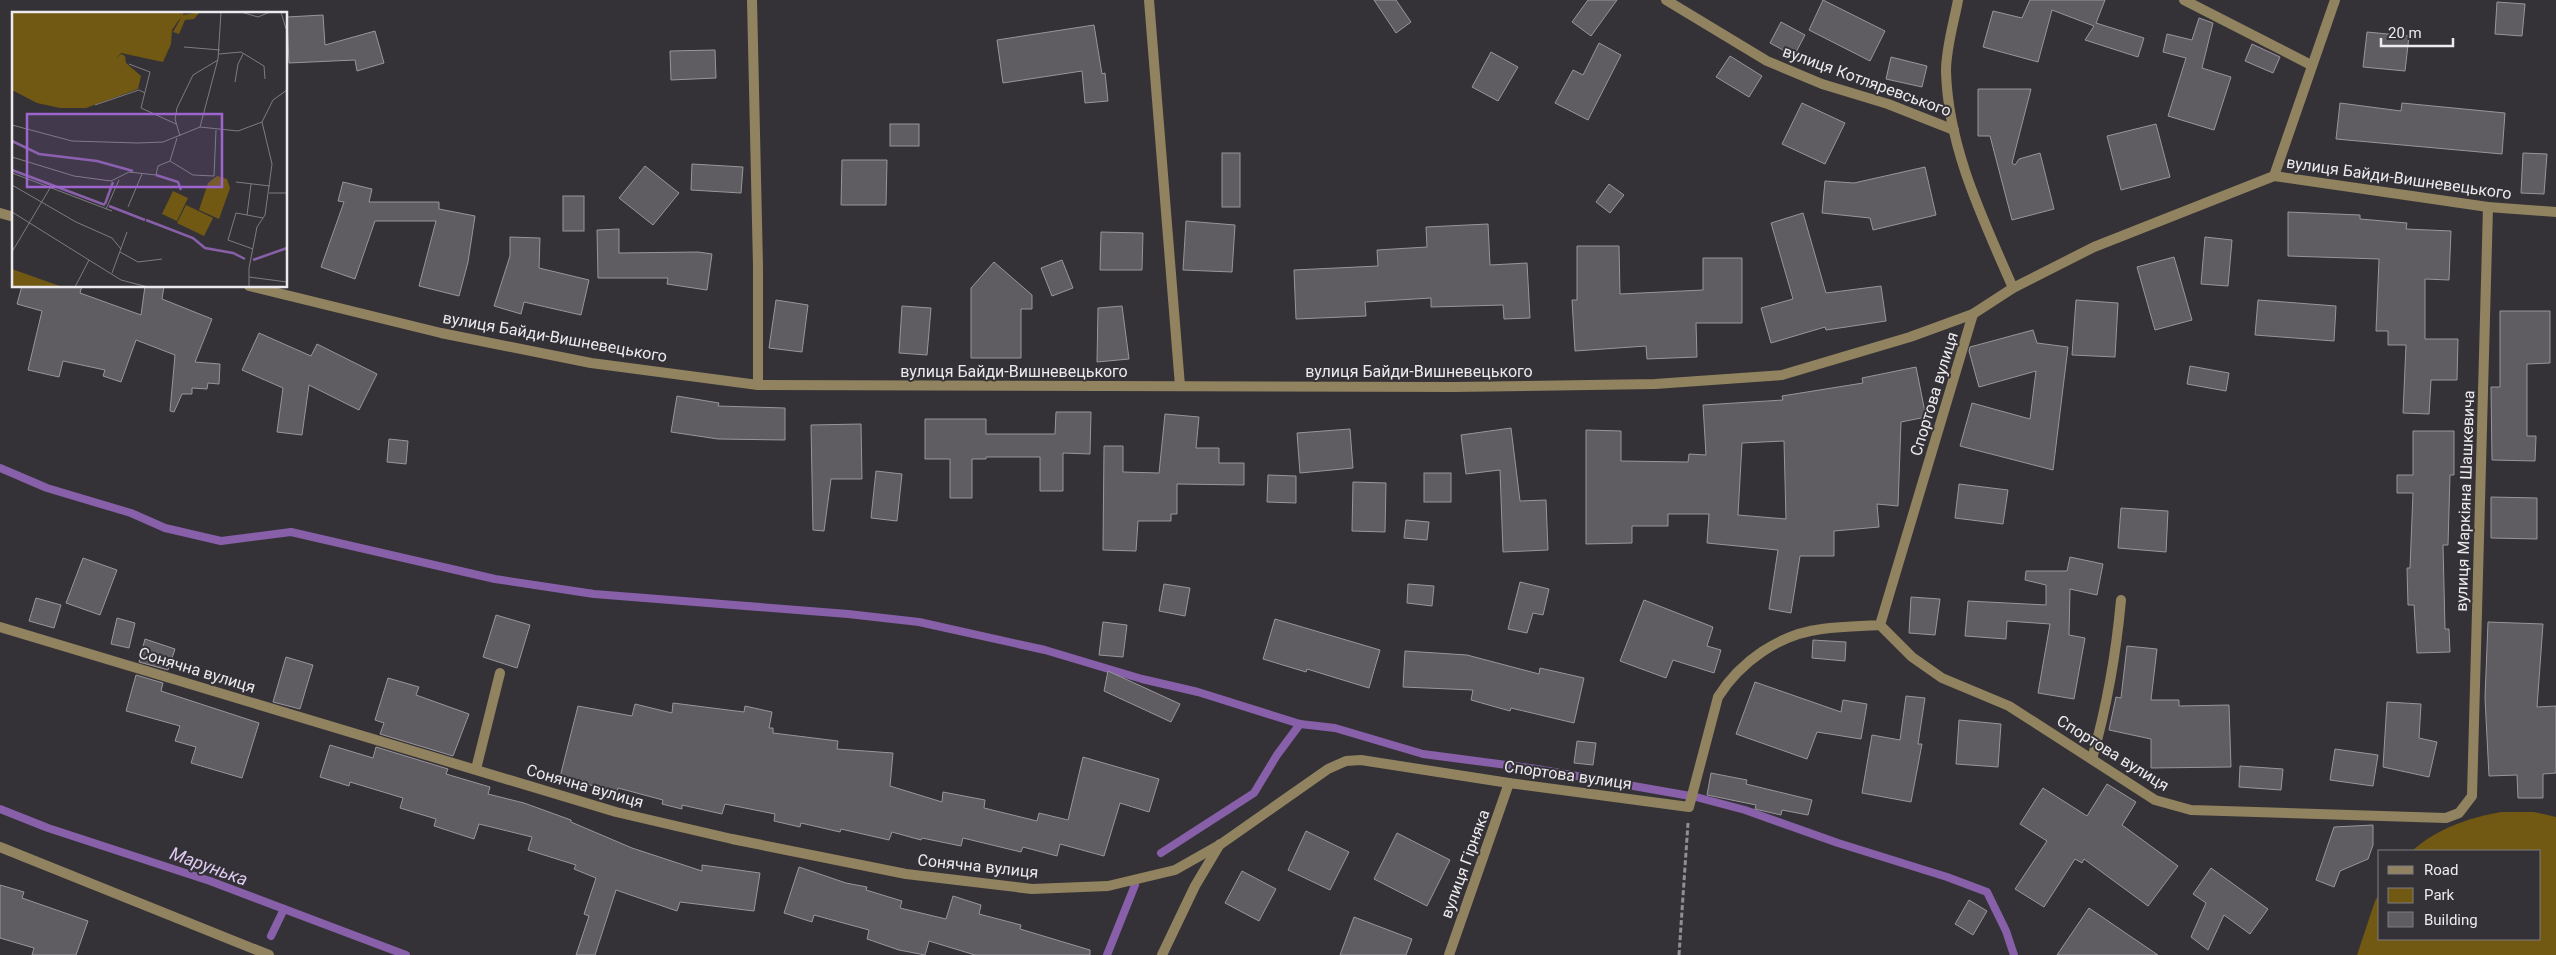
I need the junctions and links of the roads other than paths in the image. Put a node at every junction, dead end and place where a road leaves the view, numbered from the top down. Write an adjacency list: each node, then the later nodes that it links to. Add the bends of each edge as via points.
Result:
1 (752, 0): 17 (street)
2 (1149, 0): 18 (street)
3 (1666, 0): 8 (street, вулиця Котляревського, via 1767,60 1822,84 1888,104)
4 (1958, 0): 8 (street, via 1946,70)
5 (2184, 0): 7 (street)
6 (2335, 0): 7 (street)
7 (2311, 65): 9 (street)
8 (1954, 130): 15 (street, via 1970,189)
9 (2274, 176): 10 (street, вулиця Байди-Вишневецького); 15 (street, вулиця Байди-Вишневецького, via 2094,247)
10 (2488, 206): 12 (street, вулиця Байди-Вишневецького); 26 (street, вулиця Маркіяна Шашкевича)
11 (0, 212): 13 (street)
12 (2556, 212)
13 (12, 216)
14 (257, 288): 17 (street, вулиця Байди-Вишневецького, via 441,333 591,363)
15 (2013, 288): 16 (street, вулиця Байди-Вишневецького)
16 (1973, 314): 18 (street, вулиця Байди-Вишневецького, via 1782,376 1636,385 1454,388); 20 (street, Спортова вулиця)
17 (758, 385): 18 (street, вулиця Байди-Вишневецького)
18 (1180, 386)
19 (2121, 600): 23 (street, via 2116,653 2105,713)
20 (1880, 625): 23 (street, Спортова вулиця, via 1912,657 1942,678 2009,706); 25 (street, Спортова вулиця, via 1820,629 1782,639 1761,652 1727,682 1718,697 1689,807)
21 (0, 628): 24 (street, Сонячна вулиця)
22 (500, 673): 24 (street)
23 (2092, 759): 26 (street, Спортова вулиця, via 2156,800 2190,810 2446,818 2459,813)
24 (476, 769): 29 (street, Сонячна вулиця, via 626,814 906,874 1032,889 1108,886)
25 (1509, 783): 27 (street, Спортова вулиця, via 1361,760 1346,761 1328,769); 32 (street, вулиця Гірняка)
26 (2472, 796)
27 (1220, 844): 29 (street, Спортова вулиця); 31 (street, via 1195,886)
28 (0, 847): 30 (street)
29 (1175, 870)
30 (269, 955)
31 (1162, 955)
32 (1449, 955)

